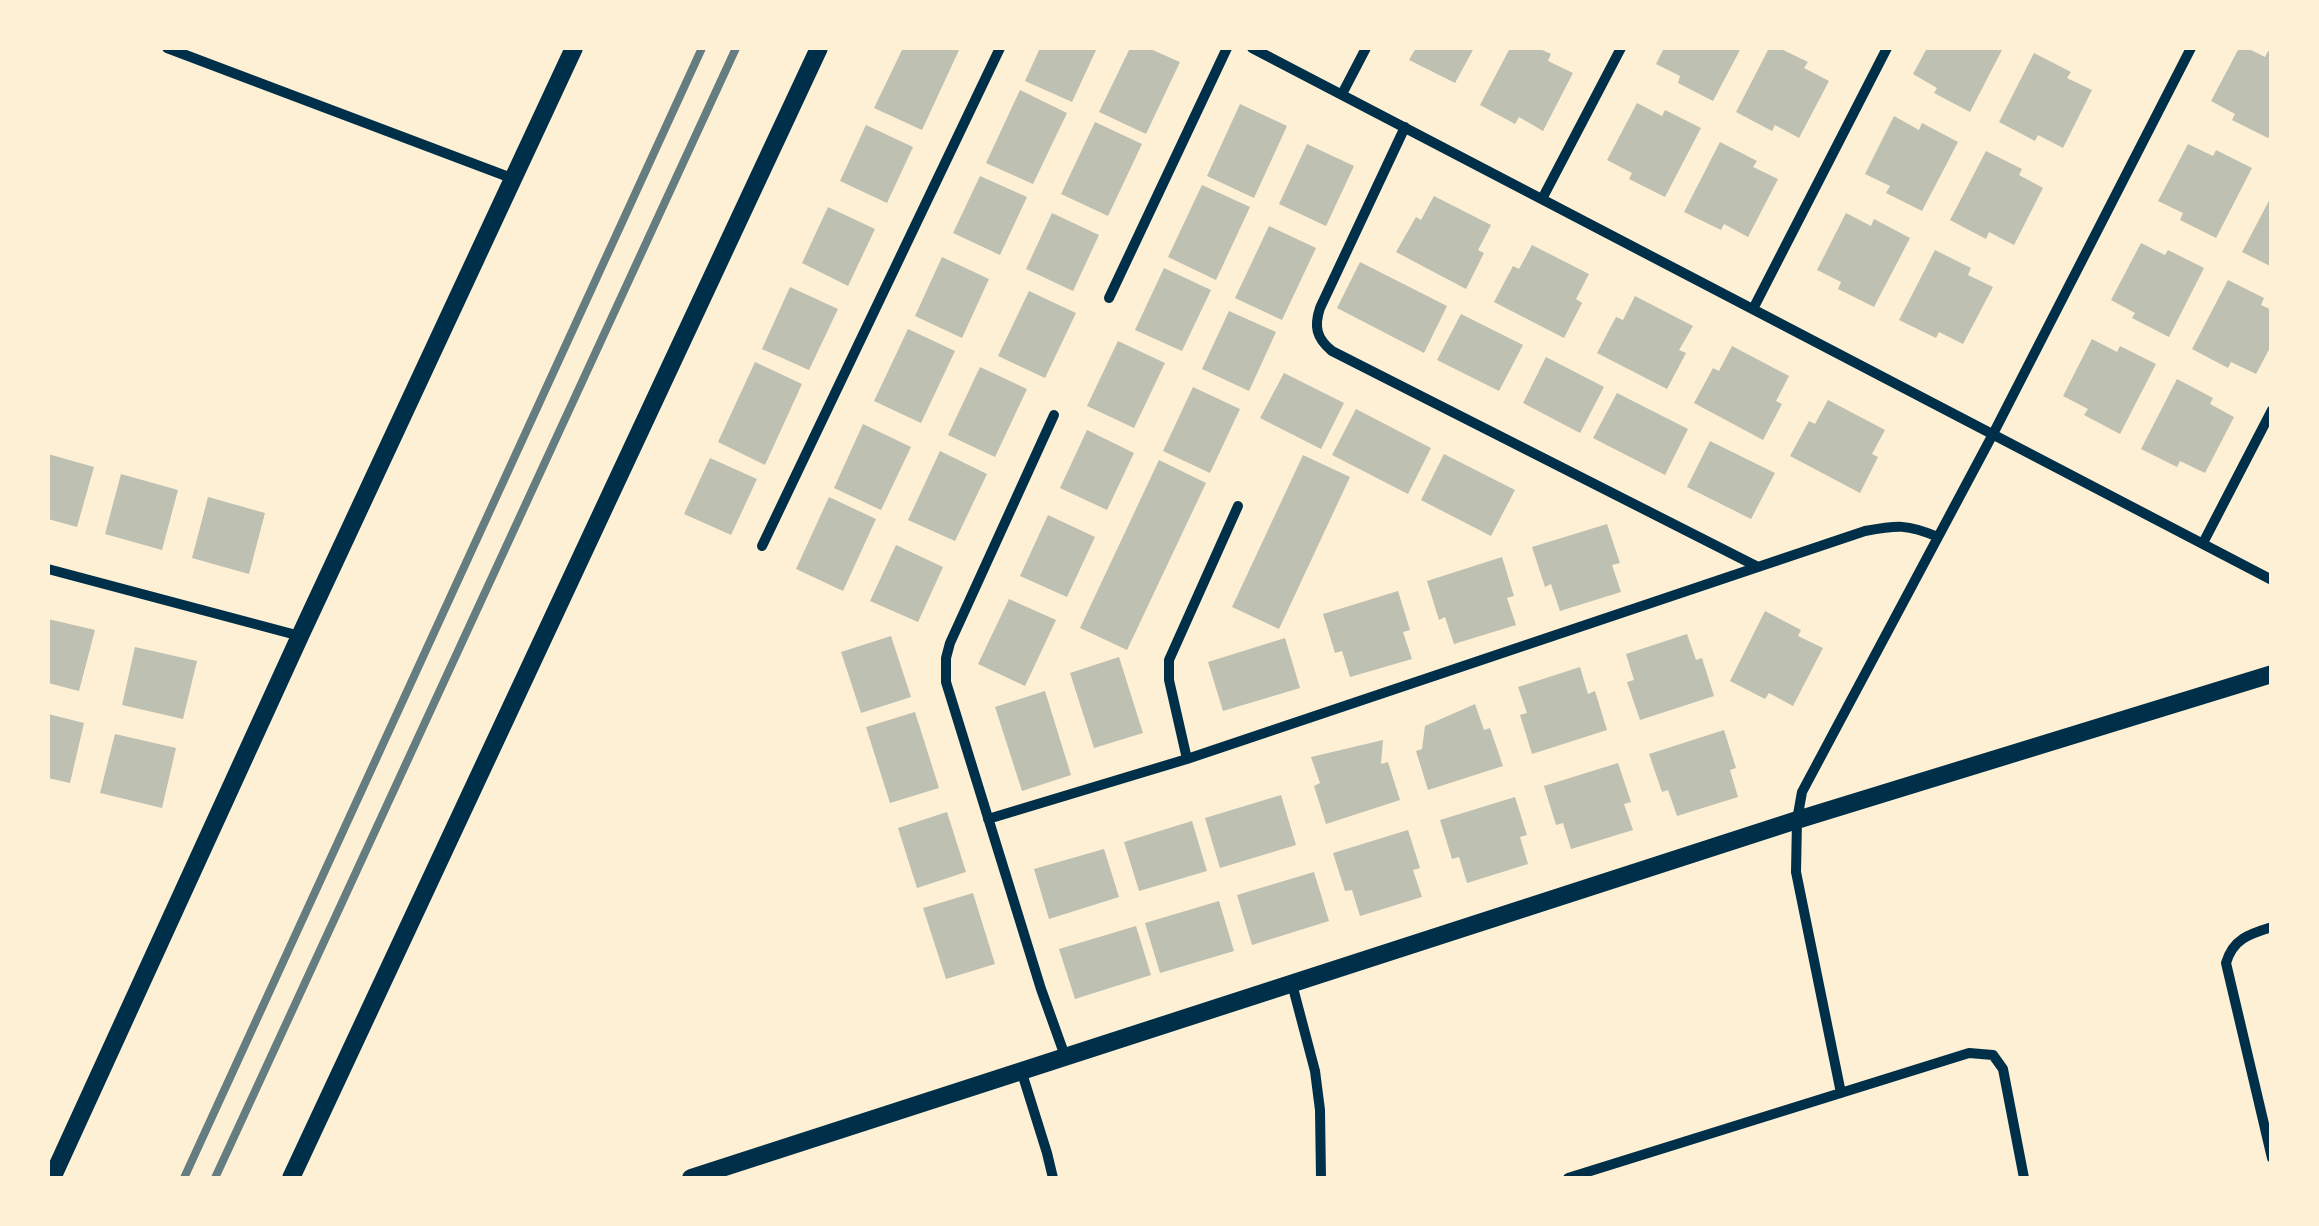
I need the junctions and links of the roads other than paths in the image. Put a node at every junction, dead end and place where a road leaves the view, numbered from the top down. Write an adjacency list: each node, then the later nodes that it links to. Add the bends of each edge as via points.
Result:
1 (167, 48): 13 (street)
2 (574, 48): 13 (street)
3 (819, 48): 40 (street)
4 (1000, 48): 23 (street)
5 (1227, 48): 15 (street)
6 (1252, 48): 11 (street)
7 (1366, 48): 11 (street)
8 (1621, 48): 14 (street)
9 (1886, 48): 16 (street)
10 (2191, 48): 19 (street)
11 (1342, 94): 12 (street)
12 (1405, 127): 14 (street); 24 (street, via 1320,308 1316,321 1323,344)
13 (514, 179): 27 (street)
14 (1542, 198): 16 (street)
15 (1109, 298)
16 (1753, 309): 19 (street)
17 (2272, 410): 22 (street)
18 (1054, 415): 30 (street, via 946,658 946,682)
19 (1994, 434): 21 (street); 22 (street)
20 (1238, 506): 29 (street, via 1168,660)
21 (1938, 537): 24 (street, via 1899,525); 31 (street, via 1808,779)
22 (2202, 543): 26 (street)
23 (762, 546)
24 (1758, 567): 29 (street)
25 (48, 570): 27 (street)
26 (2272, 580)
27 (300, 636): 39 (street)
28 (2272, 674): 31 (street)
29 (1187, 758): 30 (street)
30 (988, 820): 34 (street)
31 (1796, 820): 33 (street); 36 (street, via 1796,872)
32 (2272, 928): 37 (street, via 2236,942 2226,963)
33 (1292, 984): 34 (street); 43 (street, via 1315,1071)
34 (1065, 1056): 35 (street)
35 (1021, 1070): 38 (street); 42 (street)
36 (1841, 1093): 44 (street); 45 (street, via 1969,1053 1993,1055 2004,1069)
37 (2272, 1158)
38 (715, 1175): 41 (street)
39 (52, 1178)
40 (290, 1178)
41 (691, 1178)
42 (1053, 1178)
43 (1321, 1178)
44 (1569, 1178)
45 (2024, 1178)

